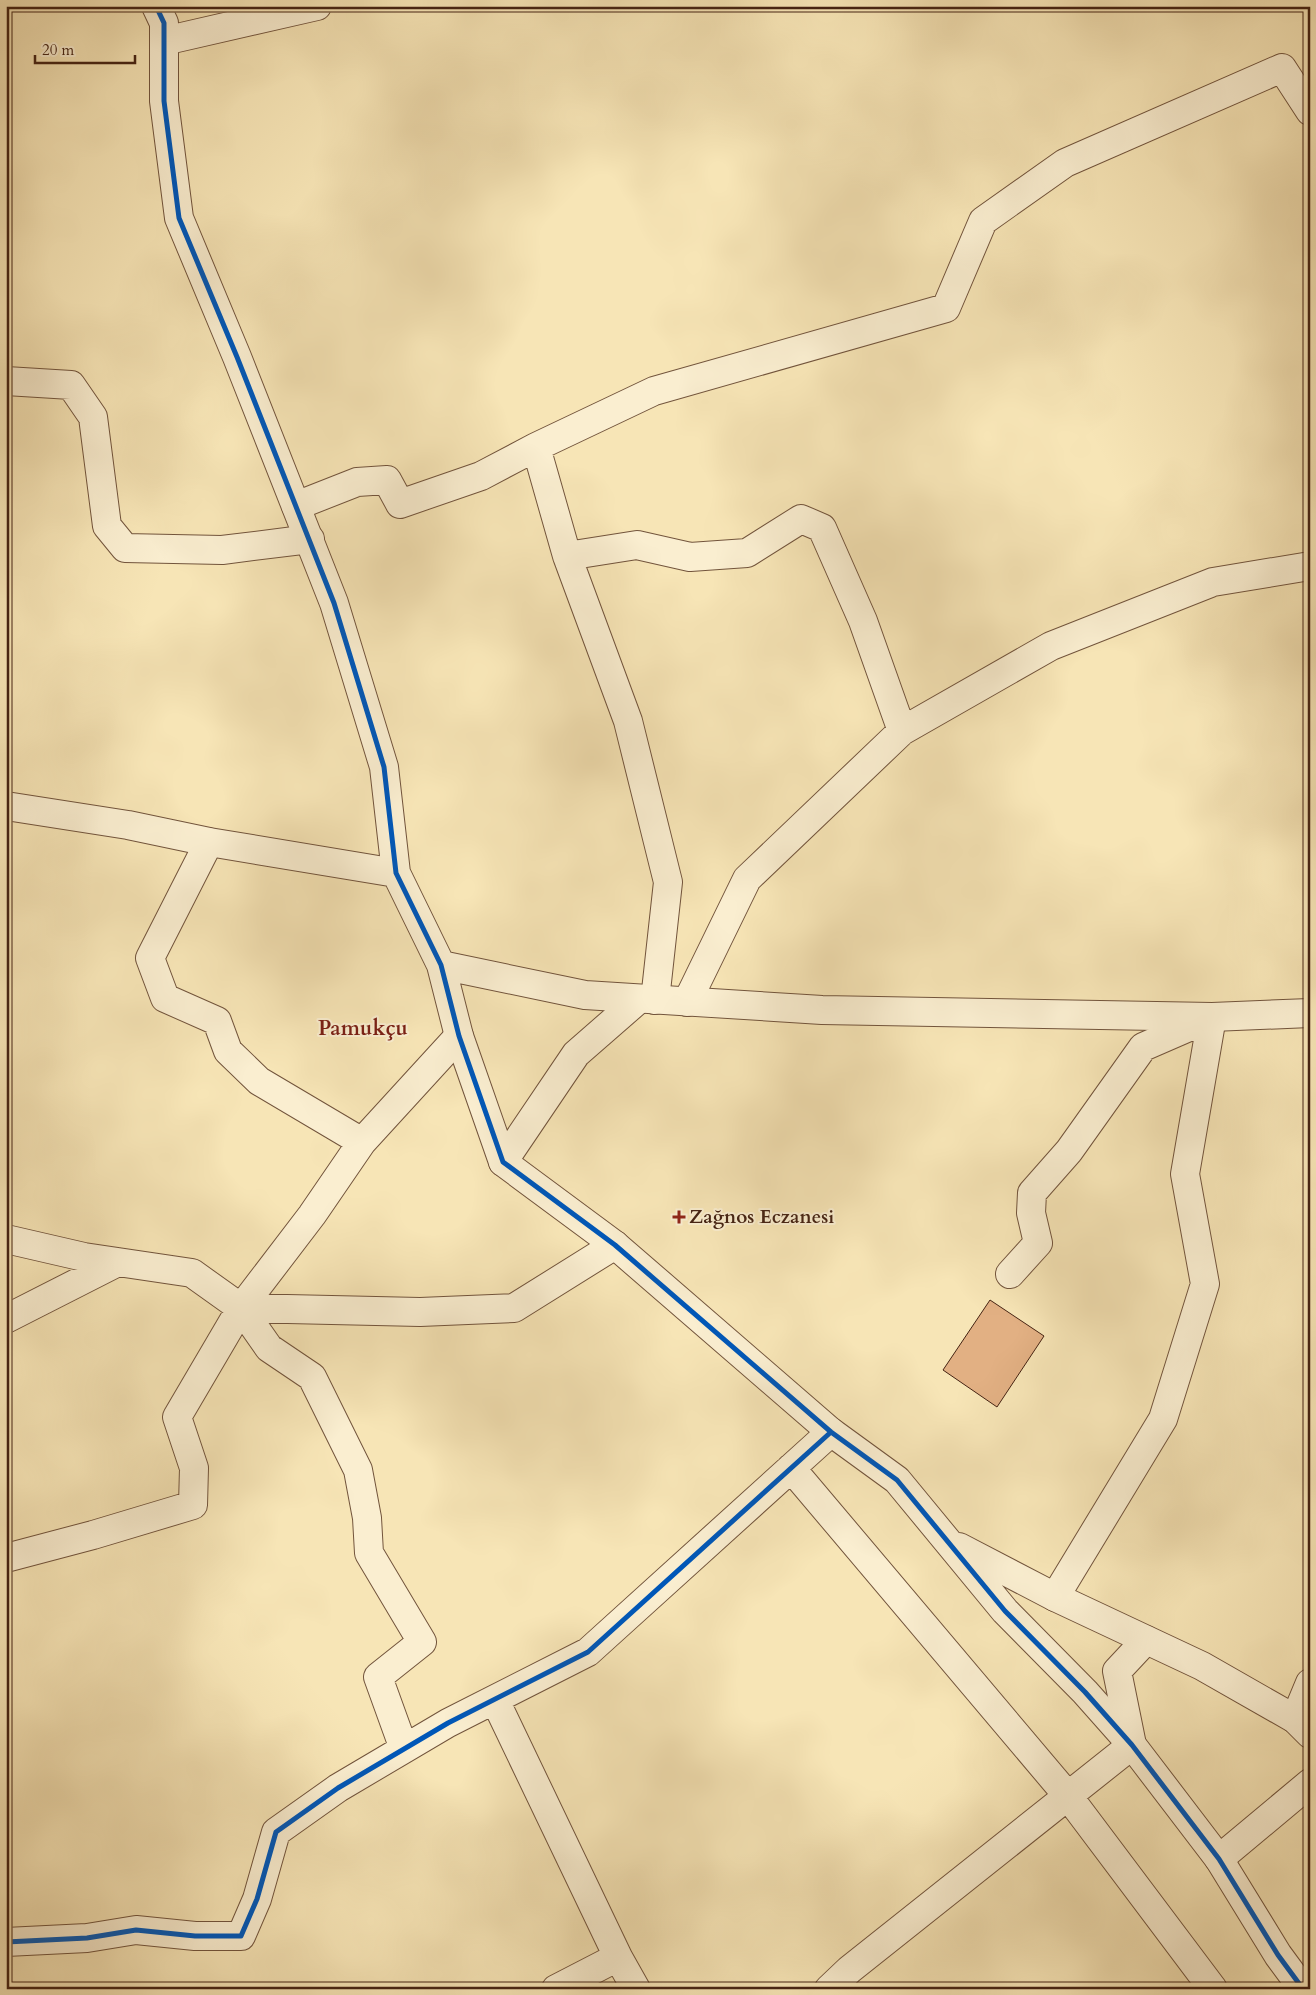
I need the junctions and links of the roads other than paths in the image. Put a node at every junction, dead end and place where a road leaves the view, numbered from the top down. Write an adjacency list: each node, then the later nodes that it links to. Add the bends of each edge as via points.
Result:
1 (156, 6): 3 (street, via 164,23)
2 (317, 6): 3 (street)
3 (164, 41): 7 (street, via 164,101 179,218)
4 (1310, 111): 6 (street, via 1282,68 1066,163 983,221 946,308 654,391)
5 (6, 381): 8 (street, via 71,385 93,417 107,526 125,548 222,550)
6 (536, 447): 7 (street, via 481,476 400,504 387,480 357,482); 9 (street)
7 (296, 506): 8 (street)
8 (310, 539): 14 (street, via 334,603 384,767)
9 (567, 556): 11 (street, via 637,545 690,557 747,553 801,519 822,528 863,621); 16 (street, via 628,721 668,882)
10 (1310, 566): 11 (street, via 1213,582 1051,646)
11 (902, 731): 17 (street, via 747,879)
12 (6, 806): 13 (street, via 128,825)
13 (209, 842): 14 (street); 21 (street, via 150,958 165,998 217,1021 228,1051 259,1080)
14 (396, 873): 15 (street)
15 (441, 965): 16 (street, via 585,996); 20 (street)
16 (647, 999): 17 (street); 22 (street, via 576,1054)
17 (687, 1002): 19 (street, via 822,1010)
18 (1310, 1012): 19 (street)
19 (1212, 1017): 26 (street, via 1143,1047 1069,1151 1032,1193 1031,1213 1038,1243); 33 (street, via 1185,1174 1205,1284 1163,1420)
20 (459, 1036): 21 (street); 22 (street)
21 (362, 1142): 27 (street, via 312,1215)
22 (503, 1162): 24 (street)
23 (6, 1239): 25 (street)
24 (615, 1245): 27 (street, via 514,1308 420,1312); 29 (street)
25 (118, 1262): 27 (street, via 192,1273); 28 (street)
26 (1010, 1274)
27 (241, 1308): 32 (street, via 177,1417 194,1468 192,1505); 39 (street, via 269,1348 312,1377 358,1470 367,1518 369,1553 422,1642 378,1677)
28 (6, 1319)
29 (832, 1432): 30 (street); 31 (street, via 897,1480)
30 (791, 1468): 36 (street, via 588,1652); 41 (street)
31 (949, 1542): 33 (street); 38 (street, via 1005,1611)
32 (11, 1553)
33 (1055, 1598): 34 (street)
34 (1146, 1640): 37 (street, via 1202,1666); 38 (street, via 1117,1671)
35 (1310, 1683): 37 (street)
36 (495, 1700): 39 (street); 44 (street)
37 (1302, 1727)
38 (1132, 1745): 41 (street); 42 (street)
39 (404, 1749): 43 (street, via 338,1788 276,1832 257,1899 241,1936 195,1936 136,1930 87,1938)
40 (1310, 1783): 42 (street)
41 (1068, 1796): 48 (street, via 848,1970); 49 (street)
42 (1219, 1859): 45 (street)
43 (6, 1942)
44 (618, 1957): 46 (street); 47 (street)
45 (1299, 1988)
46 (556, 1989)
47 (636, 1989)
48 (829, 1989)
49 (1213, 1989)

